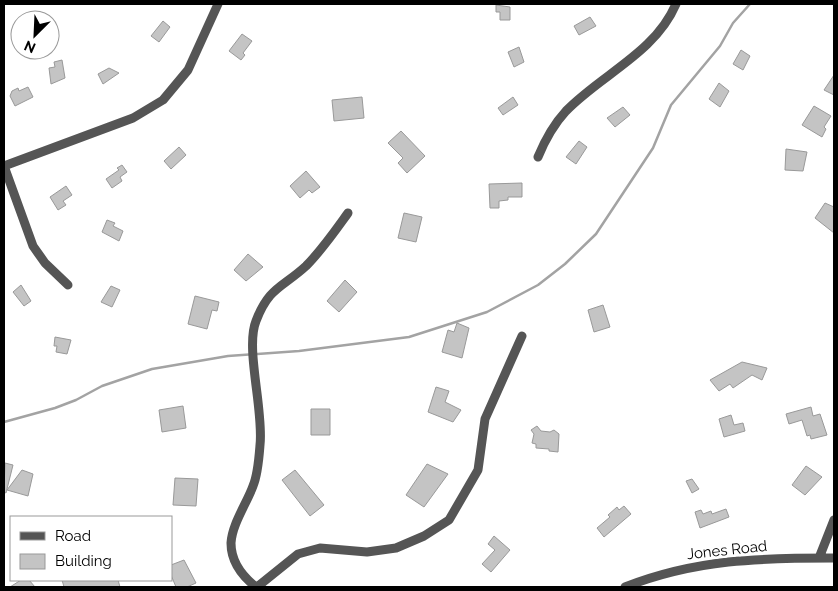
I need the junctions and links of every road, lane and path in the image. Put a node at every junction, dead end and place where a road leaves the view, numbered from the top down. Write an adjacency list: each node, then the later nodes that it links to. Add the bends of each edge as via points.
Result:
1 (218, 4): 4 (street, via 188,70 163,100 133,118)
2 (676, 4): 3 (street, via 650,43 567,111 550,132)
3 (538, 157)
4 (4, 166): 6 (street, via 33,246)
5 (348, 213): 11 (street, via 323,248 276,287 255,323 253,345 260,443 254,484 231,541 234,562)
6 (68, 285)
7 (522, 336): 11 (street, via 485,419 478,470 449,520 396,548 367,552 320,548 298,554)
8 (834, 520): 9 (street)
9 (818, 558): 10 (street, Jones Road); 12 (street, Jones Road, via 715,562)
10 (834, 558)
11 (256, 587)
12 (625, 587)

